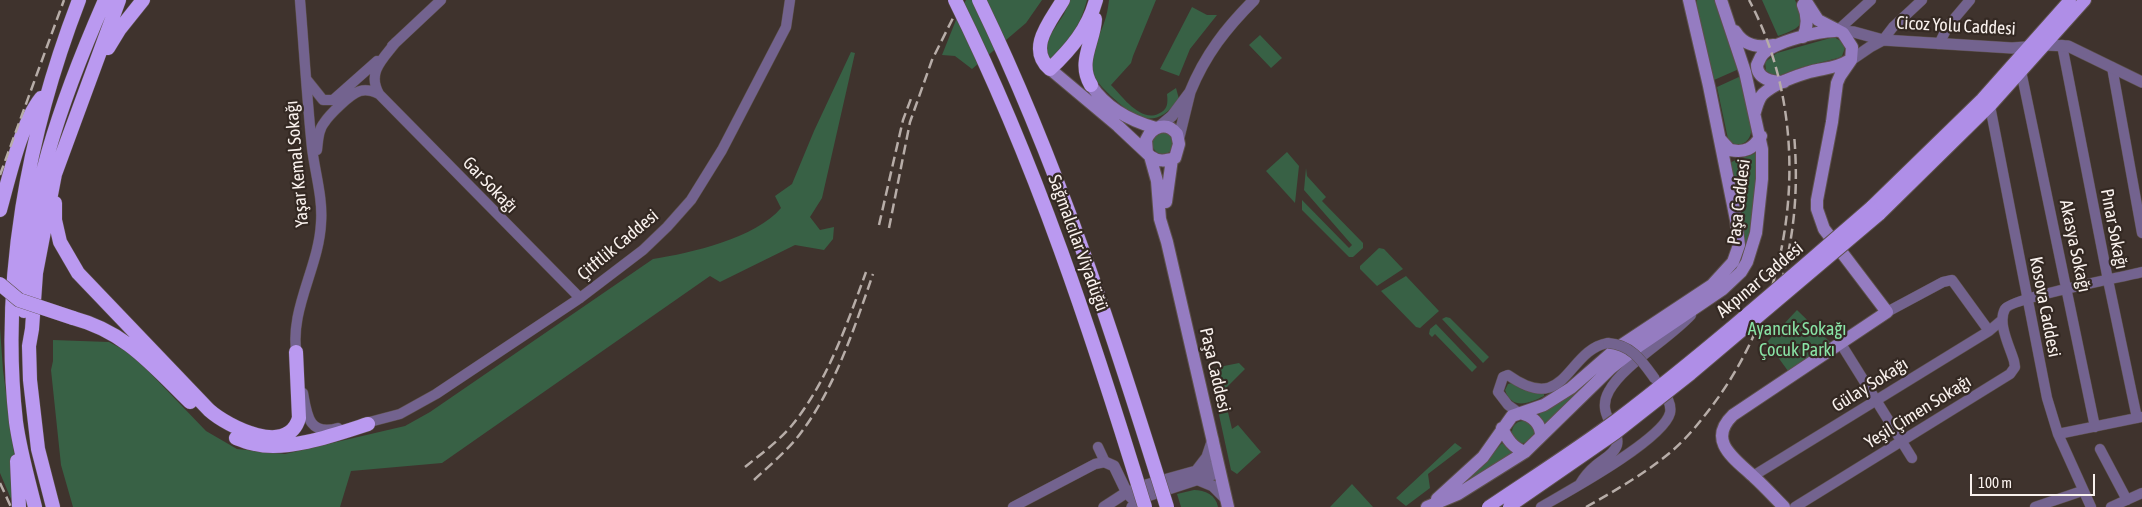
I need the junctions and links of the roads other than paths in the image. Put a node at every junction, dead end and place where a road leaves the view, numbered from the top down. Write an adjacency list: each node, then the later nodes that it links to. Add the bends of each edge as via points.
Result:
1 (79, 0): 43 (highway)
2 (105, 0): 72 (highway, via 61,112 39,188 24,288)
3 (119, 0): 30 (highway)
4 (125, 0): 30 (highway)
5 (143, 0): 41 (highway, via 119,30)
6 (300, 0): 38 (street, Yaşar Kemal Sokağı)
7 (441, 0): 26 (street)
8 (790, 0): 65 (street, Çitftlik Caddesi, via 786,27 722,150 691,200 643,250)
9 (956, 0): 108 (highway, Sağmalcılar Viyadüğü, bridge, via 1010,117 1052,224)
10 (978, 0): 109 (highway, Sağmalcılar Viyadüğü, bridge, via 1037,127 1070,213)
11 (1063, 0): 35 (highway, via 1045,30 1039,48 1040,57)
12 (1254, 0): 44 (street, via 1209,52)
13 (1689, 0): 52 (main road, Paşa Caddesi)
14 (1721, 0): 22 (main road, Paşa Caddesi)
15 (1803, 0): 23 (main road, via 1818,20); 24 (main road, via 1807,18)
16 (1871, 0): 23 (street)
17 (1922, 0): 25 (street)
18 (1970, 0): 28 (street)
19 (2070, 0): 32 (main road, Akpınar Caddesi)
20 (2085, 0): 31 (main road, Akpınar Caddesi)
21 (1094, 4): 35 (highway, via 1081,35); 42 (highway, via 1094,28 1085,64)
22 (1729, 20): 27 (main road, via 1738,36 1751,45); 48 (main road, Paşa Caddesi)
23 (1837, 31): 24 (main road); 25 (street, Cicoz Yolu Caddesi); 33 (main road, via 1850,41)
24 (1803, 37): 27 (main road)
25 (1883, 40): 28 (street, Cicoz Yolu Caddesi); 33 (street)
26 (396, 42): 38 (street, via 334,100 323,100); 45 (street, via 374,73 374,85)
27 (1781, 44): 39 (main road, via 1764,53 1757,68 1769,81)
28 (1938, 44): 32 (street, Cicoz Yolu Caddesi)
29 (2062, 45): 31 (street); 34 (street); 62 (street, Pınar Sokağı)
30 (102, 46): 41 (highway)
31 (2045, 46): 32 (main road); 37 (main road, Akpınar Caddesi)
32 (2026, 47): 58 (main road, Akpınar Caddesi, via 1982,99)
33 (1850, 60): 36 (main road, via 1837,67); 46 (main road, via 1840,76)
34 (2112, 67): 40 (street); 59 (street)
35 (1050, 69): 53 (main road)
36 (1816, 71): 39 (main road); 46 (main road, via 1829,83)
37 (2021, 71): 47 (main road, Akpınar Caddesi); 64 (street, Akasya Sokağı)
38 (306, 79): 56 (street, Yaşar Kemal Sokağı)
39 (1784, 82): 48 (main road, via 1764,93)
40 (2142, 82)
41 (88, 83): 55 (highway)
42 (1091, 85): 49 (main road, via 1124,116)
43 (48, 89): 57 (highway, via 36,103); 82 (highway, via 22,202 9,316)
44 (1190, 92): 49 (street, via 1172,116); 51 (street)
45 (379, 94): 56 (street, via 358,92 324,123 318,136); 65 (street, Gar Sokağı)
46 (1835, 98): 68 (main road, via 1817,200 1819,215 1824,230)
47 (1990, 106): 58 (main road, Akpınar Caddesi); 66 (street, Kosova Caddesi)
48 (1755, 112): 50 (main road, Paşa Caddesi)
49 (1158, 127): 51 (main road, via 1171,128); 53 (main road, via 1146,140)
50 (1761, 136): 52 (main road, via 1753,146 1743,151 1730,150); 67 (main road, Paşa Caddesi, via 1762,179 1752,252 1741,272)
51 (1179, 137): 54 (main road, via 1178,152)
52 (1720, 139): 76 (main road, Paşa Caddesi, via 1738,239 1737,254 1728,270 1712,285 1617,348 1558,397)
53 (1148, 155): 54 (main road, via 1160,161); 60 (main road, Paşa Caddesi, via 1157,181 1160,219)
54 (1172, 159): 60 (main road, Paşa Caddesi, via 1166,198)
55 (61, 160): 72 (highway, via 46,214); 74 (highway, via 55,194 55,220 68,258)
56 (314, 169): 73 (street, Yaşar Kemal Sokağı, via 321,206 320,236 298,318)
57 (0, 210)
58 (1875, 211): 110 (main road, Akpınar Caddesi, bridge, via 1645,397); 111 (main road, Akpınar Caddesi, bridge, via 1672,389)
59 (2142, 233)
60 (1167, 242): 84 (main road, Paşa Caddesi)
61 (2142, 272): 62 (street, Gülay Sokağı)
62 (2108, 280): 64 (street, Gülay Sokağı); 77 (street, Pınar Sokağı)
63 (0, 284): 74 (highway, bridge, via 20,300 93,324 118,336)
64 (2067, 290): 66 (street, Gülay Sokağı); 80 (street, Akasya Sokağı)
65 (580, 298): 78 (street, Çitftlik Caddesi, via 436,394 400,414)
66 (2027, 298): 69 (street, Gülay Sokağı, via 2008,305); 81 (street, Kosova Caddesi, via 2047,398)
67 (1699, 307): 83 (main road, Paşa Caddesi, via 1638,346 1611,368); 95 (street, via 1609,390 1605,408 1617,446 1594,466)
68 (1887, 312): 70 (street, via 1952,280); 71 (main road)
69 (2002, 320): 70 (street, Gülay Sokağı); 86 (street, Yeşil Çimen Sokağı, via 2014,361 2013,372)
70 (1989, 331): 75 (street, Gülay Sokağı)
71 (1841, 344): 75 (street); 94 (main road, via 1733,415 1723,426 1722,441 1731,456)
72 (29, 346): 104 (highway, via 38,449)
73 (296, 352): 78 (street, Yaşar Kemal Sokağı, via 306,412 311,423 326,430); 85 (highway, via 297,423 280,436)
74 (179, 385): 85 (highway, via 222,422)
75 (1876, 400): 86 (street); 94 (street, Gülay Sokağı)
76 (1519, 413): 79 (main road); 83 (main road, via 1534,419); 95 (street, bridge, via 1498,392 1503,378 1508,375 1530,388 1547,388 1567,375 1596,347 1618,344 1633,352 1668,399 1670,406 1666,420 1635,449)
77 (2139, 418): 80 (street)
78 (368, 424): 85 (highway, via 337,434 275,446)
79 (1502, 428): 89 (main road, via 1510,442); 101 (main road, via 1483,457)
80 (2095, 428): 81 (street)
81 (2058, 434): 96 (street, Kosova Caddesi)
82 (18, 435): 102 (highway); 103 (highway)
83 (1541, 436): 89 (main road)
84 (1213, 439): 92 (main road, Paşa Caddesi); 93 (street)
85 (255, 440)
86 (1902, 441): 90 (street); 114 (street, Yeşil Çimen Sokağı)
87 (1098, 447): 91 (street)
88 (2100, 449): 99 (street)
89 (1525, 452): 101 (main road, via 1458,494)
90 (1912, 458)
91 (1105, 462): 98 (street, via 1114,466); 105 (street, via 1095,464)
92 (1219, 469): 93 (street); 100 (main road, Paşa Caddesi)
93 (1197, 475): 98 (street, via 1146,484); 100 (street, via 1213,486); 107 (street, via 1147,496)
94 (1753, 476): 113 (main road)
95 (1580, 484): 112 (street)
96 (2082, 491): 115 (street); 116 (street, Kosova Caddesi)
97 (2142, 493): 99 (street)
98 (1120, 500): 106 (street); 107 (street, via 1132,499)
99 (2127, 500): 117 (street)
100 (1227, 503)
101 (1431, 505)
102 (19, 507)
103 (35, 507)
104 (53, 507)
105 (1013, 507)
106 (1104, 507)
107 (1132, 507)
108 (1145, 507)
109 (1167, 507)
110 (1488, 507)
111 (1509, 507)
112 (1541, 507)
113 (1784, 507)
114 (1795, 507)
115 (2036, 507)
116 (2091, 507)
117 (2111, 507)

